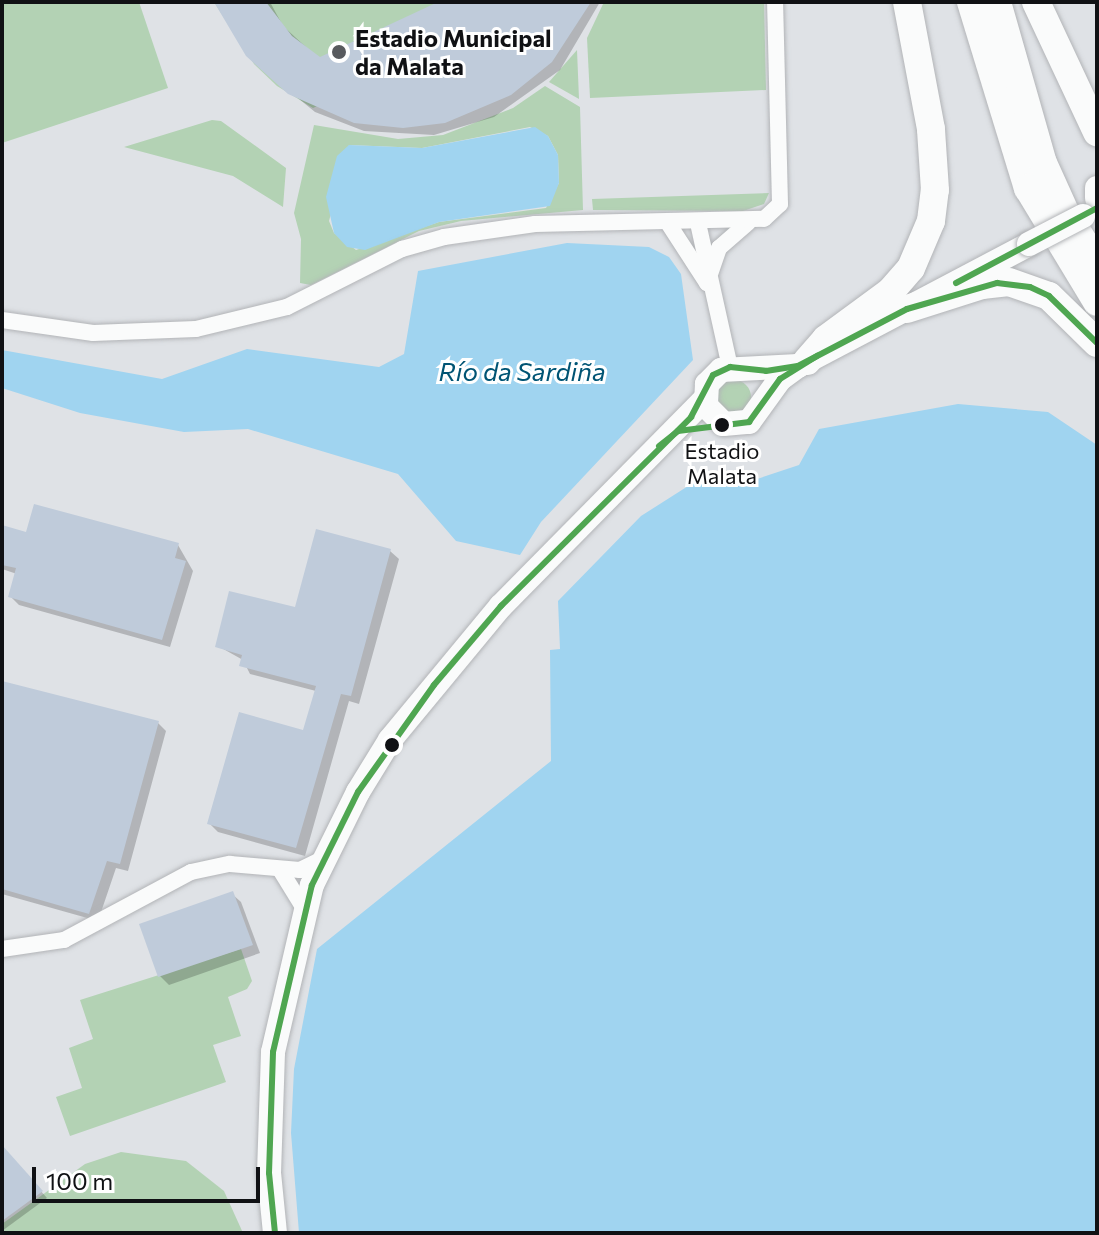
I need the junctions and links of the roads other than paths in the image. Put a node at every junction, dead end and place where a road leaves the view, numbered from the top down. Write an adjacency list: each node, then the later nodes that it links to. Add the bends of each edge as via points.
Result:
1 (775, 2): 11 (street, via 780,204 771,216)
2 (907, 2): 18 (highway, via 931,129 931,221 911,268 891,291 826,339)
3 (971, 2): 14 (highway, via 1028,188)
4 (997, 2): 12 (highway, via 1043,163)
5 (1036, 2): 6 (highway)
6 (1097, 132)
7 (1097, 188): 8 (main road)
8 (1092, 207): 15 (main road, bridge)
9 (668, 223): 10 (street); 13 (street); 16 (street, via 535,224 431,240 287,307 196,329 93,333)
10 (698, 223): 11 (street); 13 (street)
11 (748, 223): 13 (street, via 719,248)
12 (1097, 263)
13 (707, 283): 19 (street)
14 (1097, 302)
15 (907, 309): 17 (highway, via 982,285 1009,282 1049,296); 18 (main road)
16 (2, 320)
17 (1097, 343)
18 (803, 364): 19 (main road); 21 (main road)
19 (739, 368): 20 (main road, via 713,375); 21 (main road, via 760,383)
20 (704, 400): 22 (main road); 23 (main road)
21 (763, 401): 22 (main road, via 749,422)
22 (724, 424): 23 (main road)
23 (678, 431): 24 (main road, via 501,606 434,685 390,740)
24 (325, 858): 25 (street, via 300,870); 26 (main road)
25 (281, 871): 26 (street); 27 (street, via 230,864 191,872 64,940)
26 (305, 910): 28 (main road, via 273,1052 268,1130)
27 (2, 949)
28 (275, 1233)

